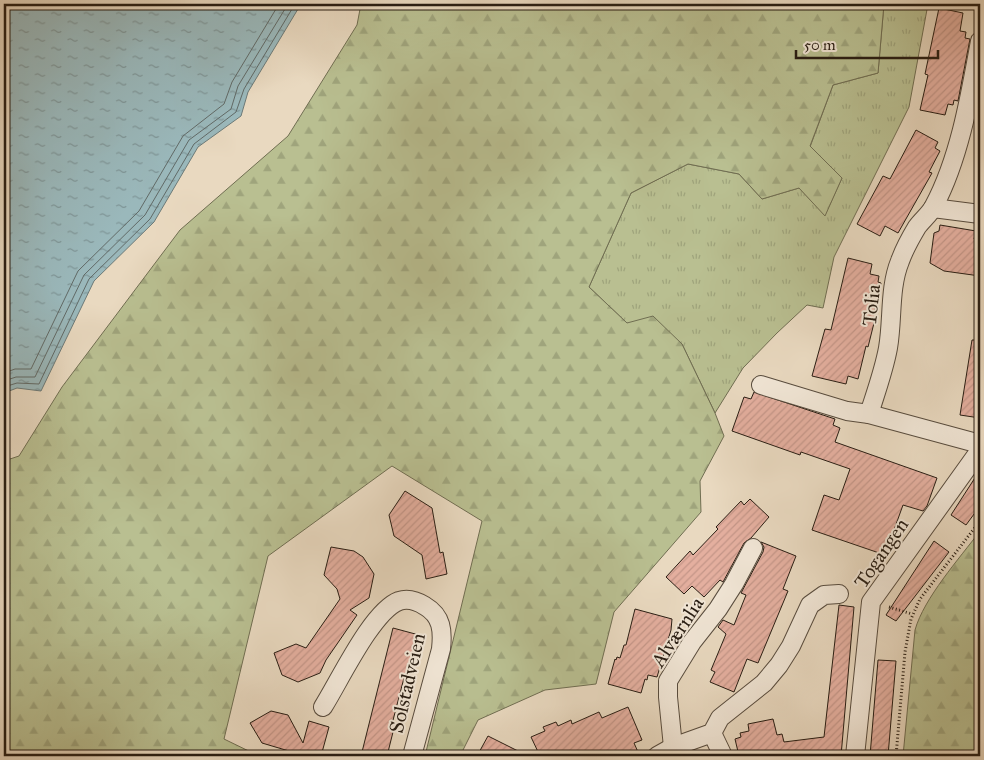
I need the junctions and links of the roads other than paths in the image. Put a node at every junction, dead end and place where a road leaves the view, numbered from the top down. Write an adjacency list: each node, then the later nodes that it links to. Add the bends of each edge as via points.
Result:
1 (980, 41): 2 (street, Tolia, via 951,168)
2 (933, 208): 3 (street); 5 (street, Tolia, via 900,260 893,285 888,348)
3 (980, 214)
4 (761, 385): 5 (street, via 848,411)
5 (869, 414): 6 (street)
6 (980, 444)
7 (980, 450): 16 (street, Togangen, via 871,602)
8 (753, 548): 12 (street, Alværnlia, via 728,592 668,681)
9 (839, 594): 11 (street, via 824,595 810,605 780,665 764,683 720,718)
10 (323, 707): 13 (street, Solstadveien, via 377,620 400,601 412,600 421,604 439,619 442,634 441,649)
11 (712, 733): 12 (street); 15 (street)
12 (673, 747): 14 (street)
13 (412, 756)
14 (657, 756)
15 (723, 756)
16 (855, 756)

